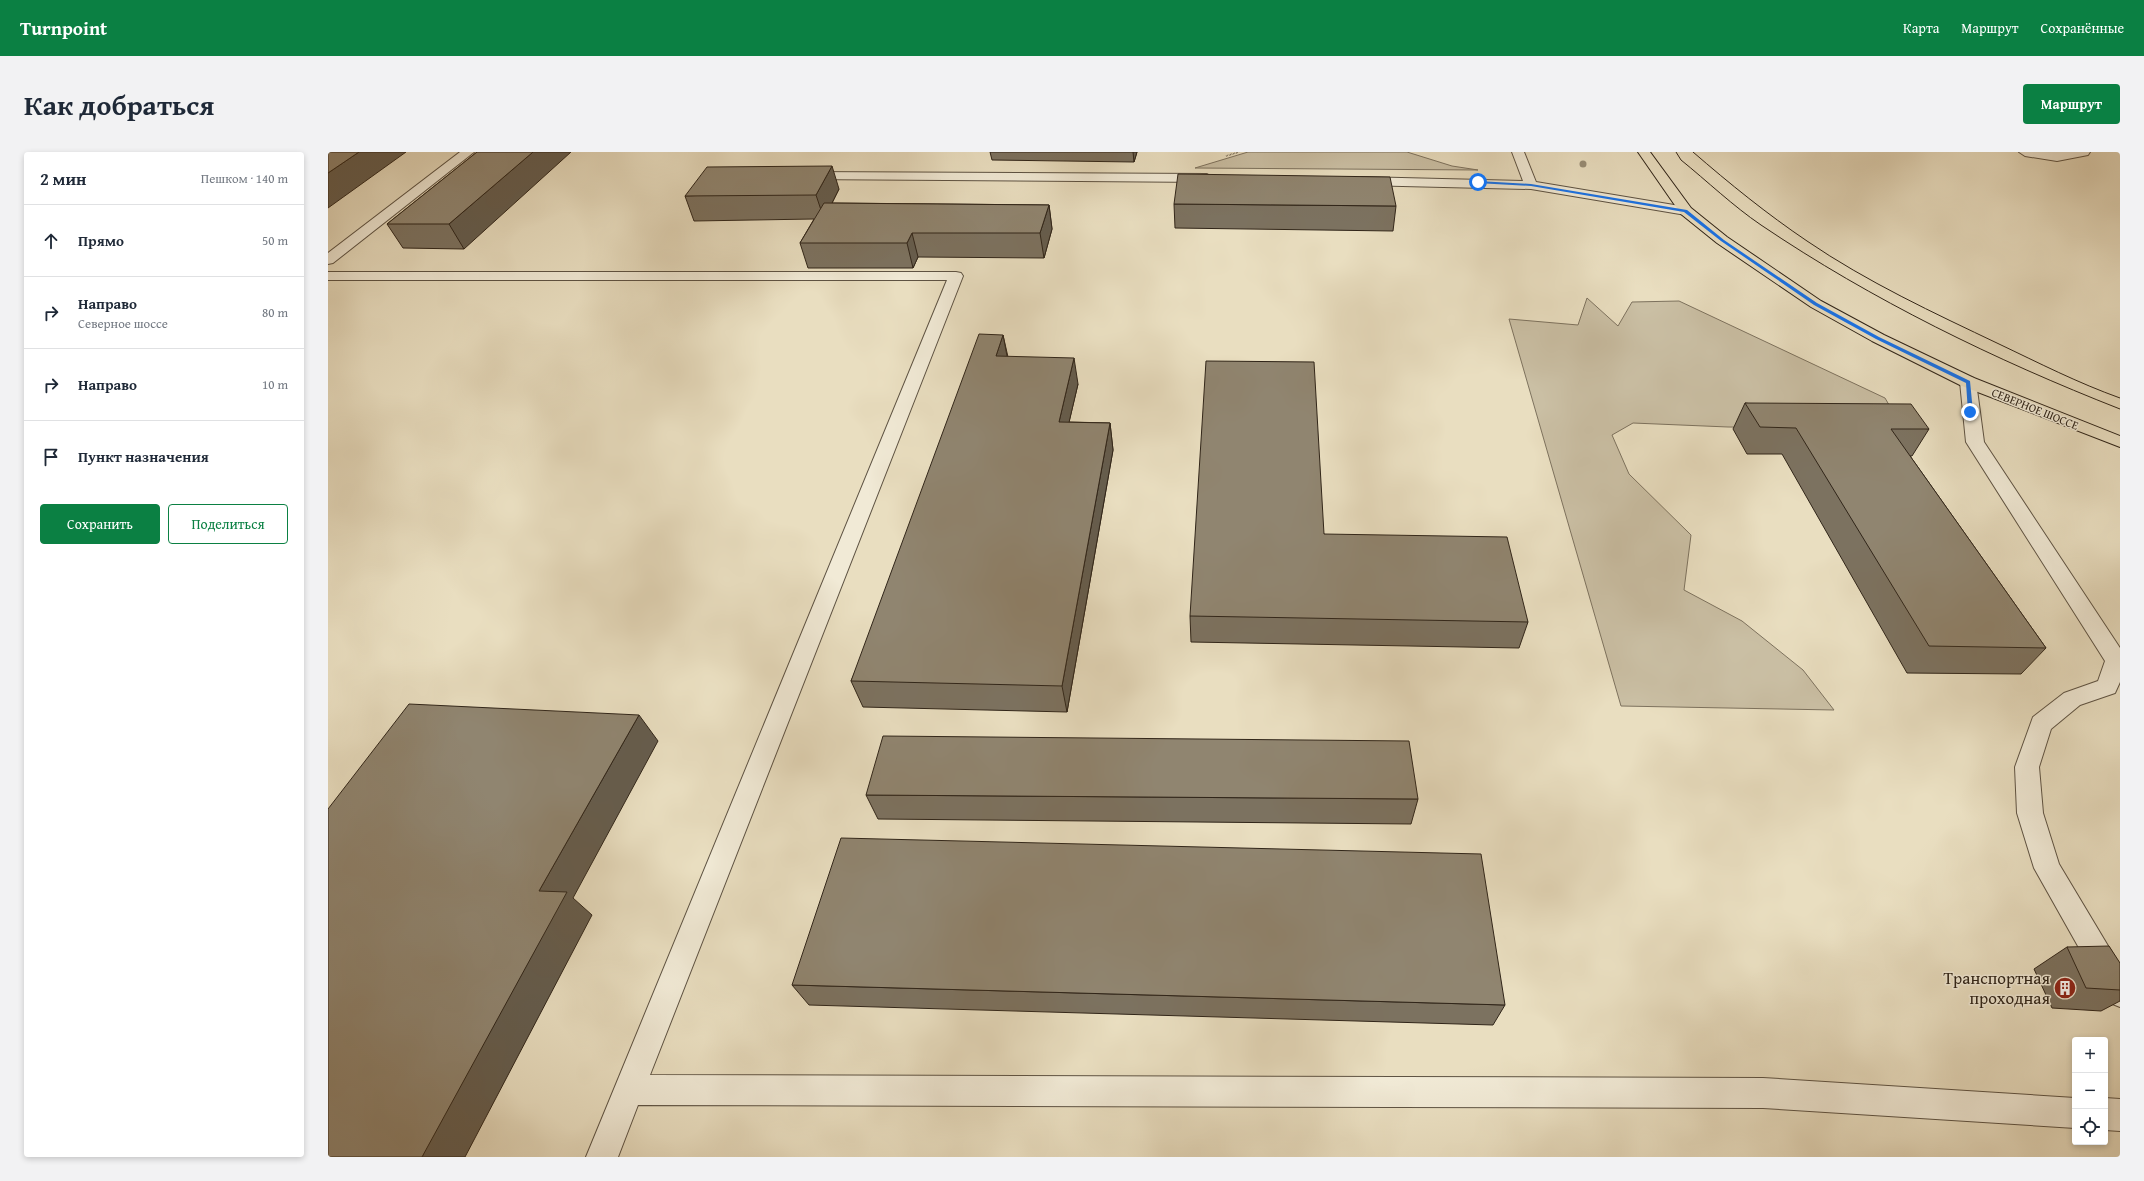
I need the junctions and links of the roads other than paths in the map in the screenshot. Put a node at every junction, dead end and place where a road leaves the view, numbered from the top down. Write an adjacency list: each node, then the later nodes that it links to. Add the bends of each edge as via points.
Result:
1 (468, 152): 11 (street)
2 (1518, 152): 9 (street)
3 (1644, 152): 10 (main road, СЕВЕРНОЕ ШОССЕ)
4 (2025, 152): 5 (street, via 2070,156)
5 (2084, 152)
6 (796, 176): 7 (street)
7 (1218, 178)
8 (1352, 180): 9 (street)
9 (1531, 185): 10 (street)
10 (1686, 211): 13 (main road, СЕВЕРНОЕ ШОССЕ, via 1722,240 1816,304)
11 (328, 260)
12 (328, 276): 17 (street, via 956,276)
13 (1968, 382): 14 (main road, СЕВЕРНОЕ ШОССЕ); 15 (street, via 1975,442)
14 (2120, 442)
15 (2118, 661): 16 (street, via 2107,687 2072,699 2041,724 2027,767 2030,813 2047,868)
16 (2120, 994)
17 (629, 1090): 18 (street, via 1763,1093); 21 (street)
18 (2072, 1113)
19 (2108, 1114): 20 (street)
20 (2120, 1115)
21 (602, 1157)

